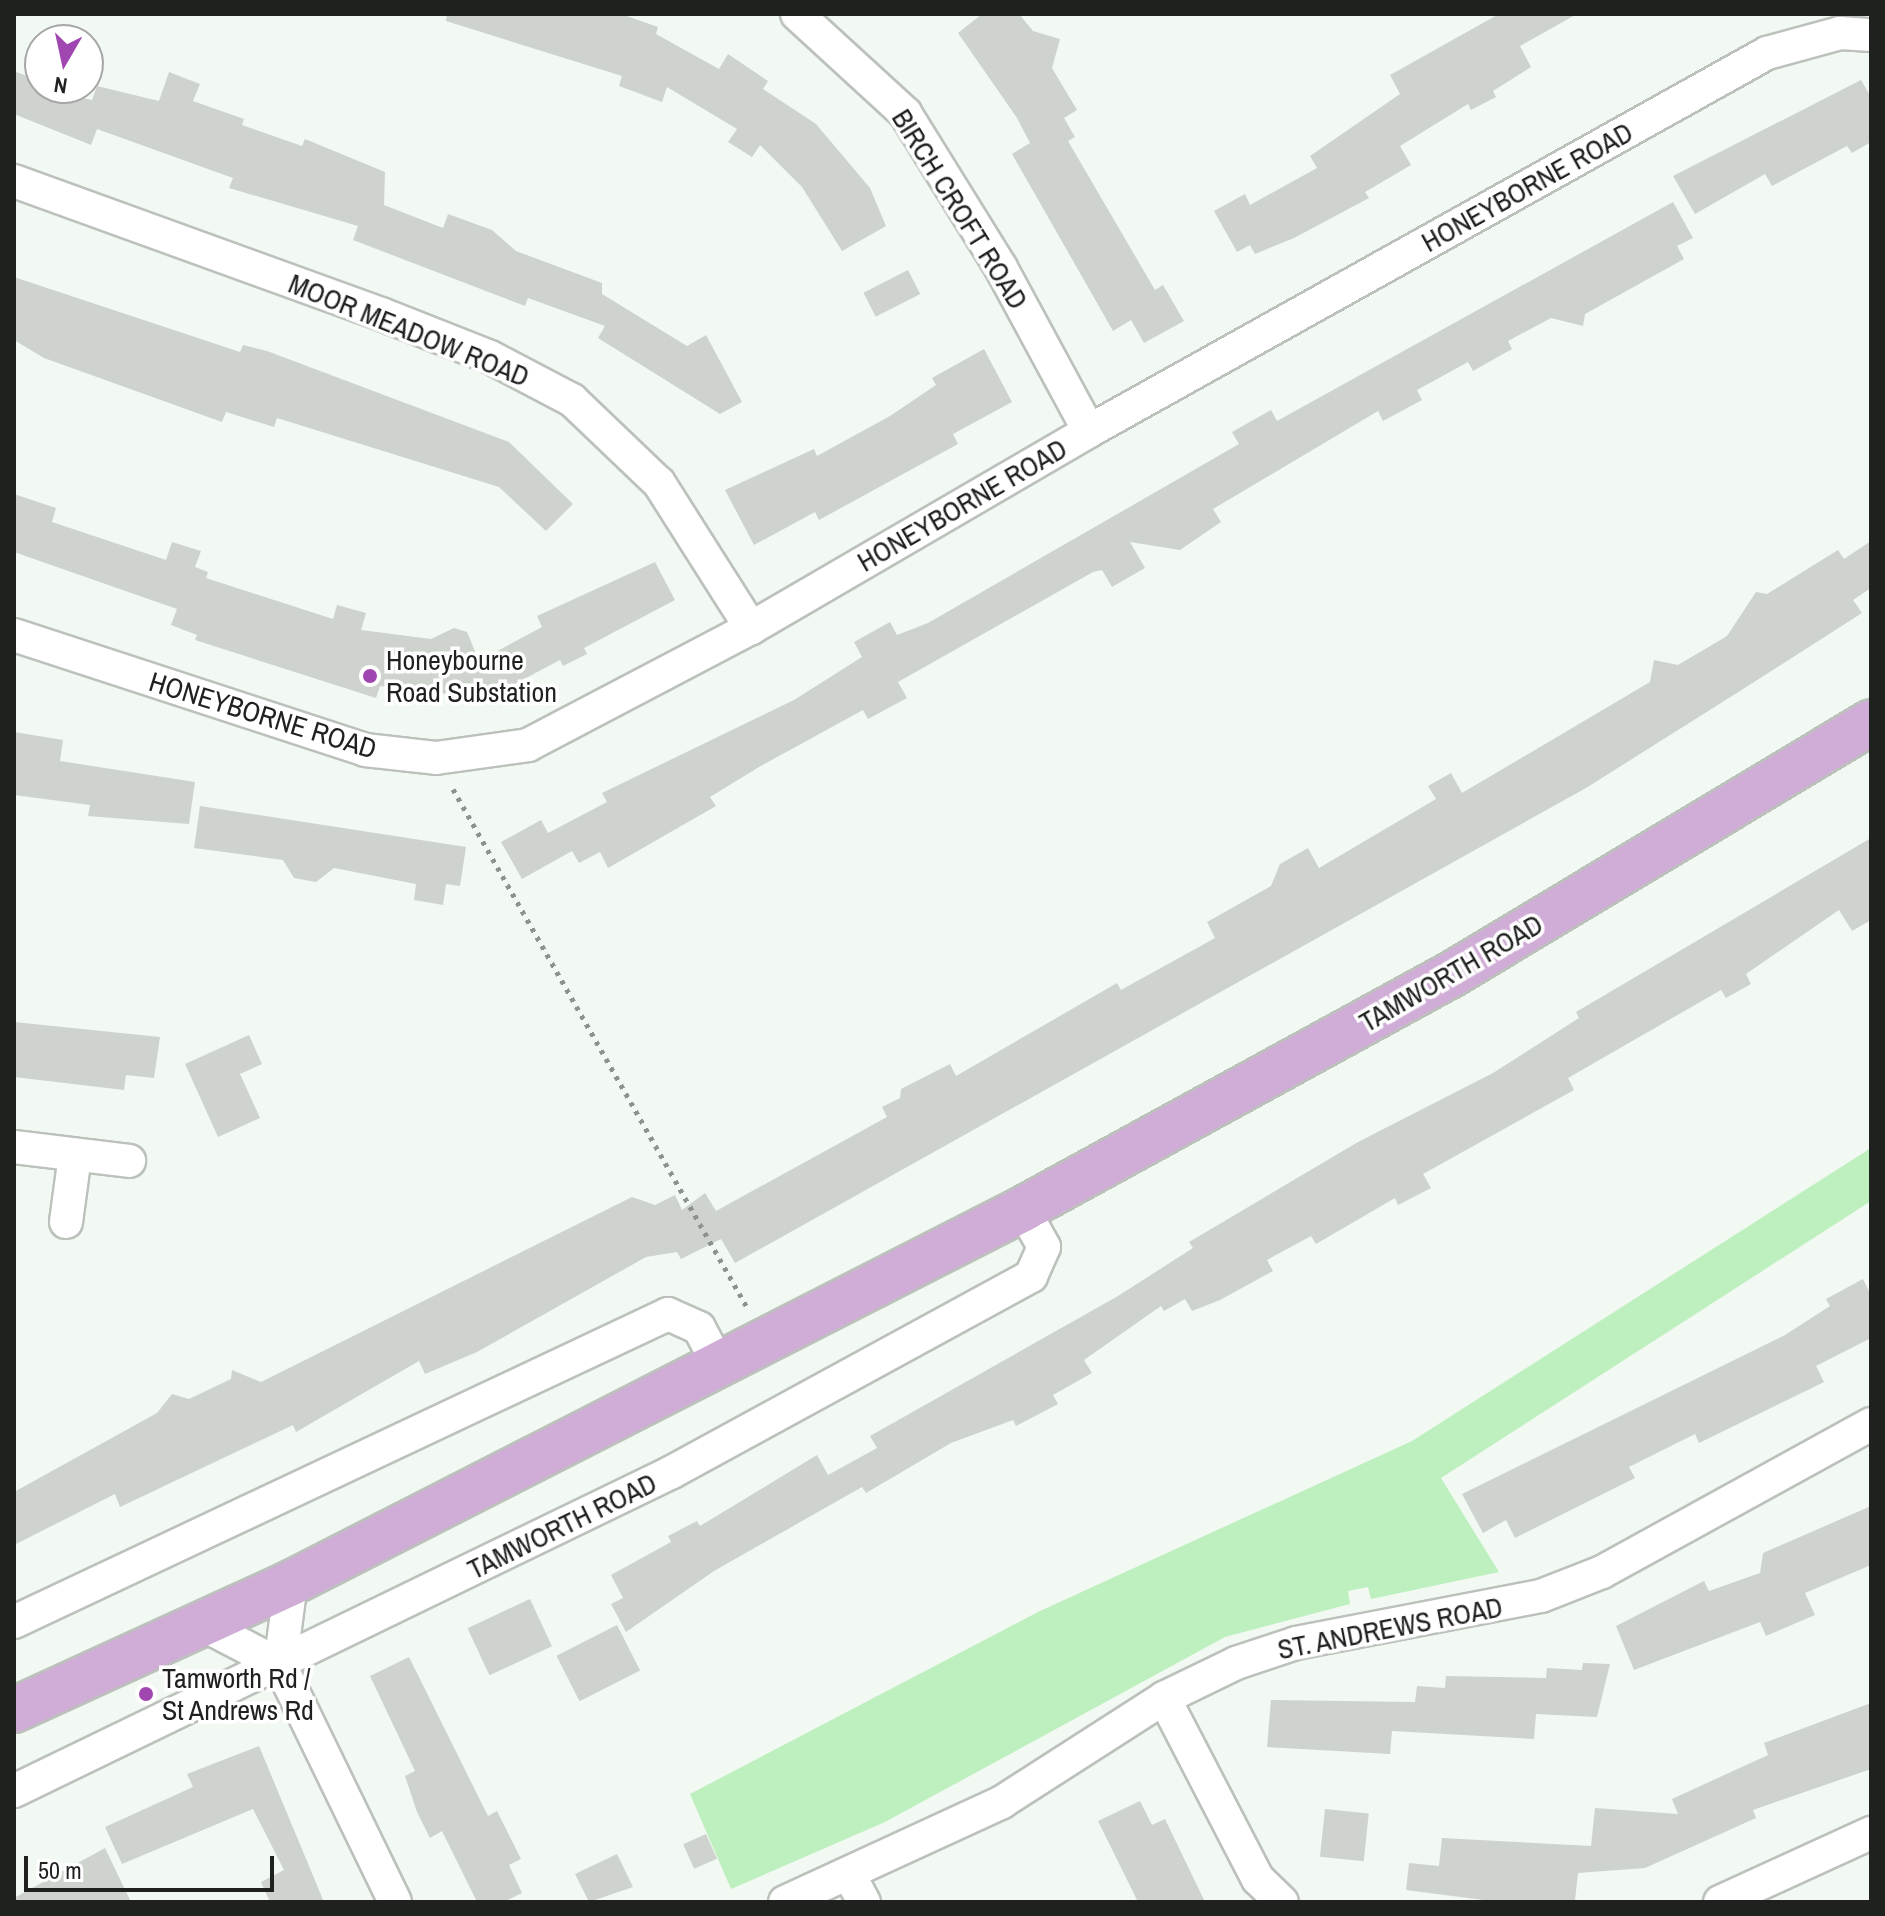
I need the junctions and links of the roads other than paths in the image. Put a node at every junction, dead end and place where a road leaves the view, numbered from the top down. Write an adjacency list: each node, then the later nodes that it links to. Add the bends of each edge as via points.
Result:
1 (797, 14): 4 (street, BIRCH CROFT ROAD, via 905,113 1001,268)
2 (1871, 35): 4 (street, HONEYBORNE ROAD, via 1840,33 1767,53)
3 (14, 181): 5 (street, MOOR MEADOW ROAD, via 381,314 490,357 572,400 659,483)
4 (1089, 431): 5 (street, HONEYBORNE ROAD)
5 (751, 628): 6 (street, HONEYBORNE ROAD, via 528,745 436,758 365,750)
6 (14, 635)
7 (1871, 722): 11 (main road, TAMWORTH ROAD, via 1449,976)
8 (14, 1147): 9 (street)
9 (75, 1155): 10 (street); 12 (street)
10 (129, 1161)
11 (1023, 1209): 13 (main road, TAMWORTH ROAD); 18 (street, TAMWORTH ROAD, via 1044,1247 1031,1276 672,1472)
12 (66, 1222)
13 (721, 1369): 15 (main road, TAMWORTH ROAD); 16 (street, via 699,1328 668,1314)
14 (1871, 1424): 19 (street, ST. ANDREWS ROAD, via 1602,1572 1474,1614 1296,1643)
15 (291, 1583): 17 (main road, TAMWORTH ROAD); 18 (street)
16 (14, 1622)
17 (202, 1624): 18 (street); 20 (main road, TAMWORTH ROAD)
18 (280, 1665): 21 (street, TAMWORTH ROAD); 24 (street)
19 (1164, 1698): 23 (street, ST. ANDREWS ROAD); 26 (street, via 1258,1879)
20 (14, 1710)
21 (14, 1791)
22 (1871, 1833): 27 (street)
23 (857, 1889): 25 (street, ST. ANDREWS ROAD)
24 (395, 1902)
25 (785, 1902)
26 (1282, 1902)
27 (1720, 1902)

